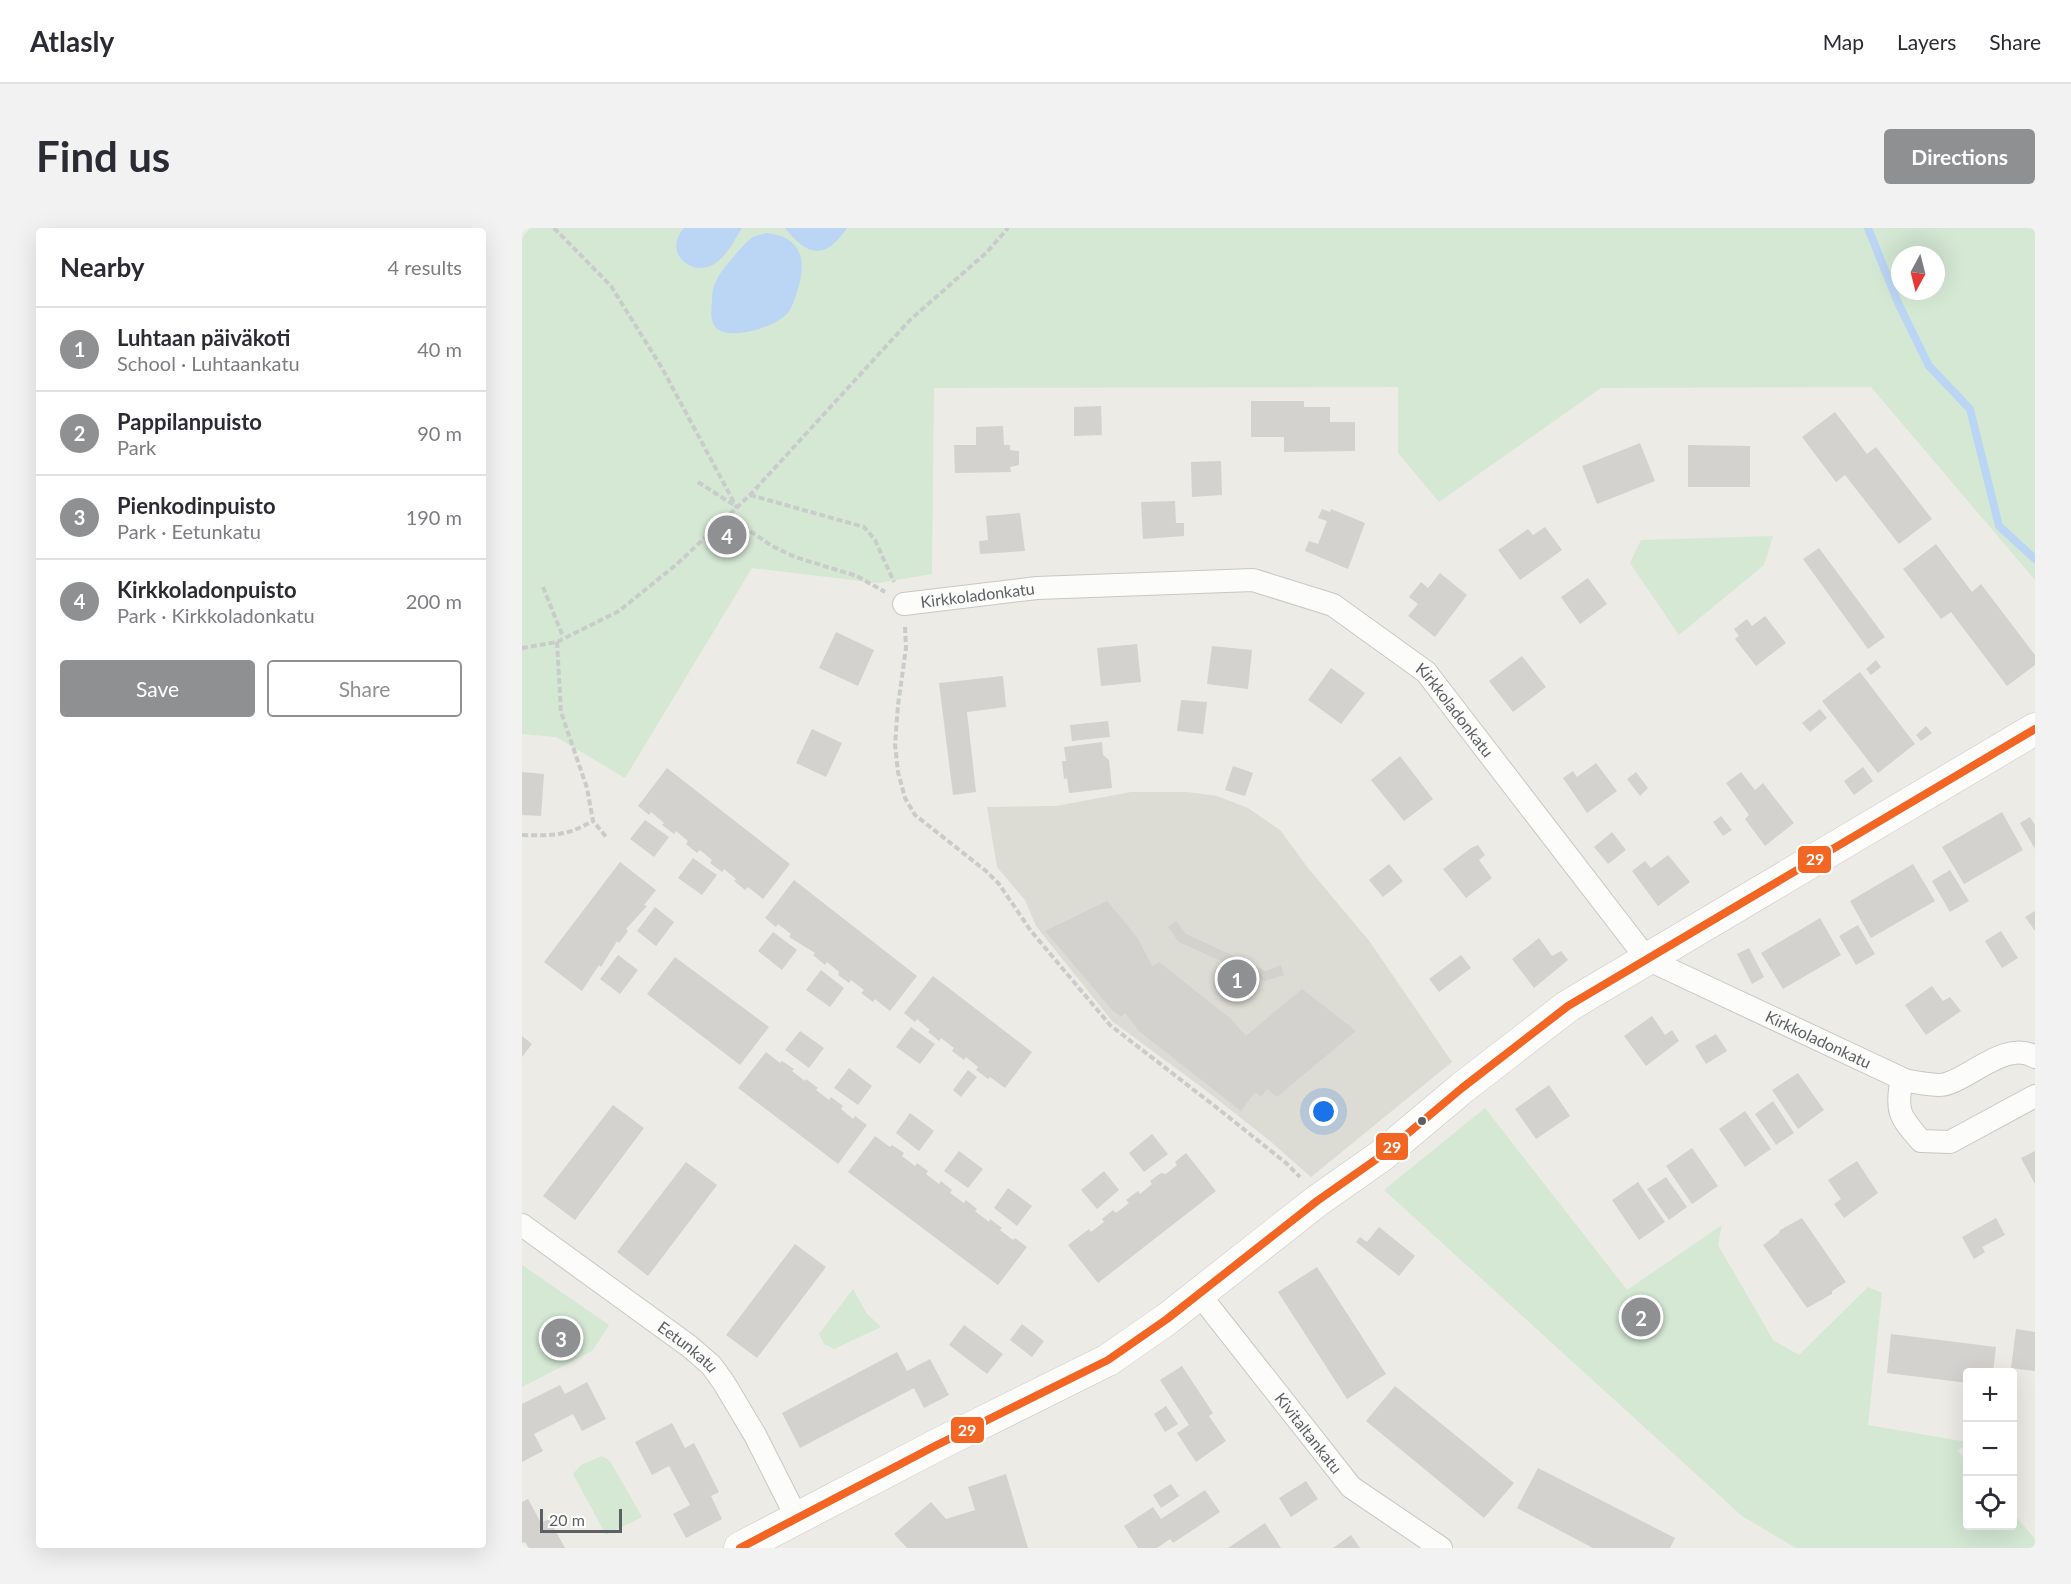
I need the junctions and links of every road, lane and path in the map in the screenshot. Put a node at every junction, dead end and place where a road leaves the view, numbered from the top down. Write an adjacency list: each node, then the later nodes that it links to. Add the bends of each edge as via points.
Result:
1 (554, 228): 5 (path, via 611,286 662,368)
2 (1008, 228): 4 (path, via 987,252 910,320)
3 (698, 482): 5 (path)
4 (750, 495): 5 (path); 8 (path, via 864,527 875,540)
5 (737, 508): 6 (path)
6 (728, 516): 8 (path, via 772,546 856,576); 9 (path, via 619,611)
7 (543, 587): 9 (path)
8 (903, 603): 16 (street, Kirkkoladonkatu, via 1037,588 1253,580 1334,605 1426,672); 20 (path, via 906,648 896,744 898,772 905,798 915,815 999,884 1031,931 1110,1025)
9 (563, 637): 10 (path)
10 (557, 642): 11 (path); 13 (path, via 561,712 587,788)
11 (522, 648)
12 (2035, 729): 16 (street)
13 (593, 821): 14 (path, via 573,832); 15 (path)
14 (522, 835)
15 (607, 838)
16 (1647, 959): 18 (street, Kirkkoladonkatu); 22 (street, via 1549,1020 1382,1156 1317,1201)
17 (2035, 1057): 18 (street, Kirkkoladonkatu, via 2029,1053 2002,1054 1947,1084)
18 (1902, 1079): 19 (street, via 1897,1102 1905,1123 1921,1141 1950,1142)
19 (2035, 1096)
20 (1302, 1179)
21 (522, 1225): 23 (street, Eetunkatu, via 711,1365 755,1435)
22 (1199, 1294): 23 (street, via 1121,1351 1082,1374); 24 (street, Kivitaltankatu, via 1351,1487)
23 (797, 1518): 25 (street)
24 (1436, 1547)
25 (740, 1548)

